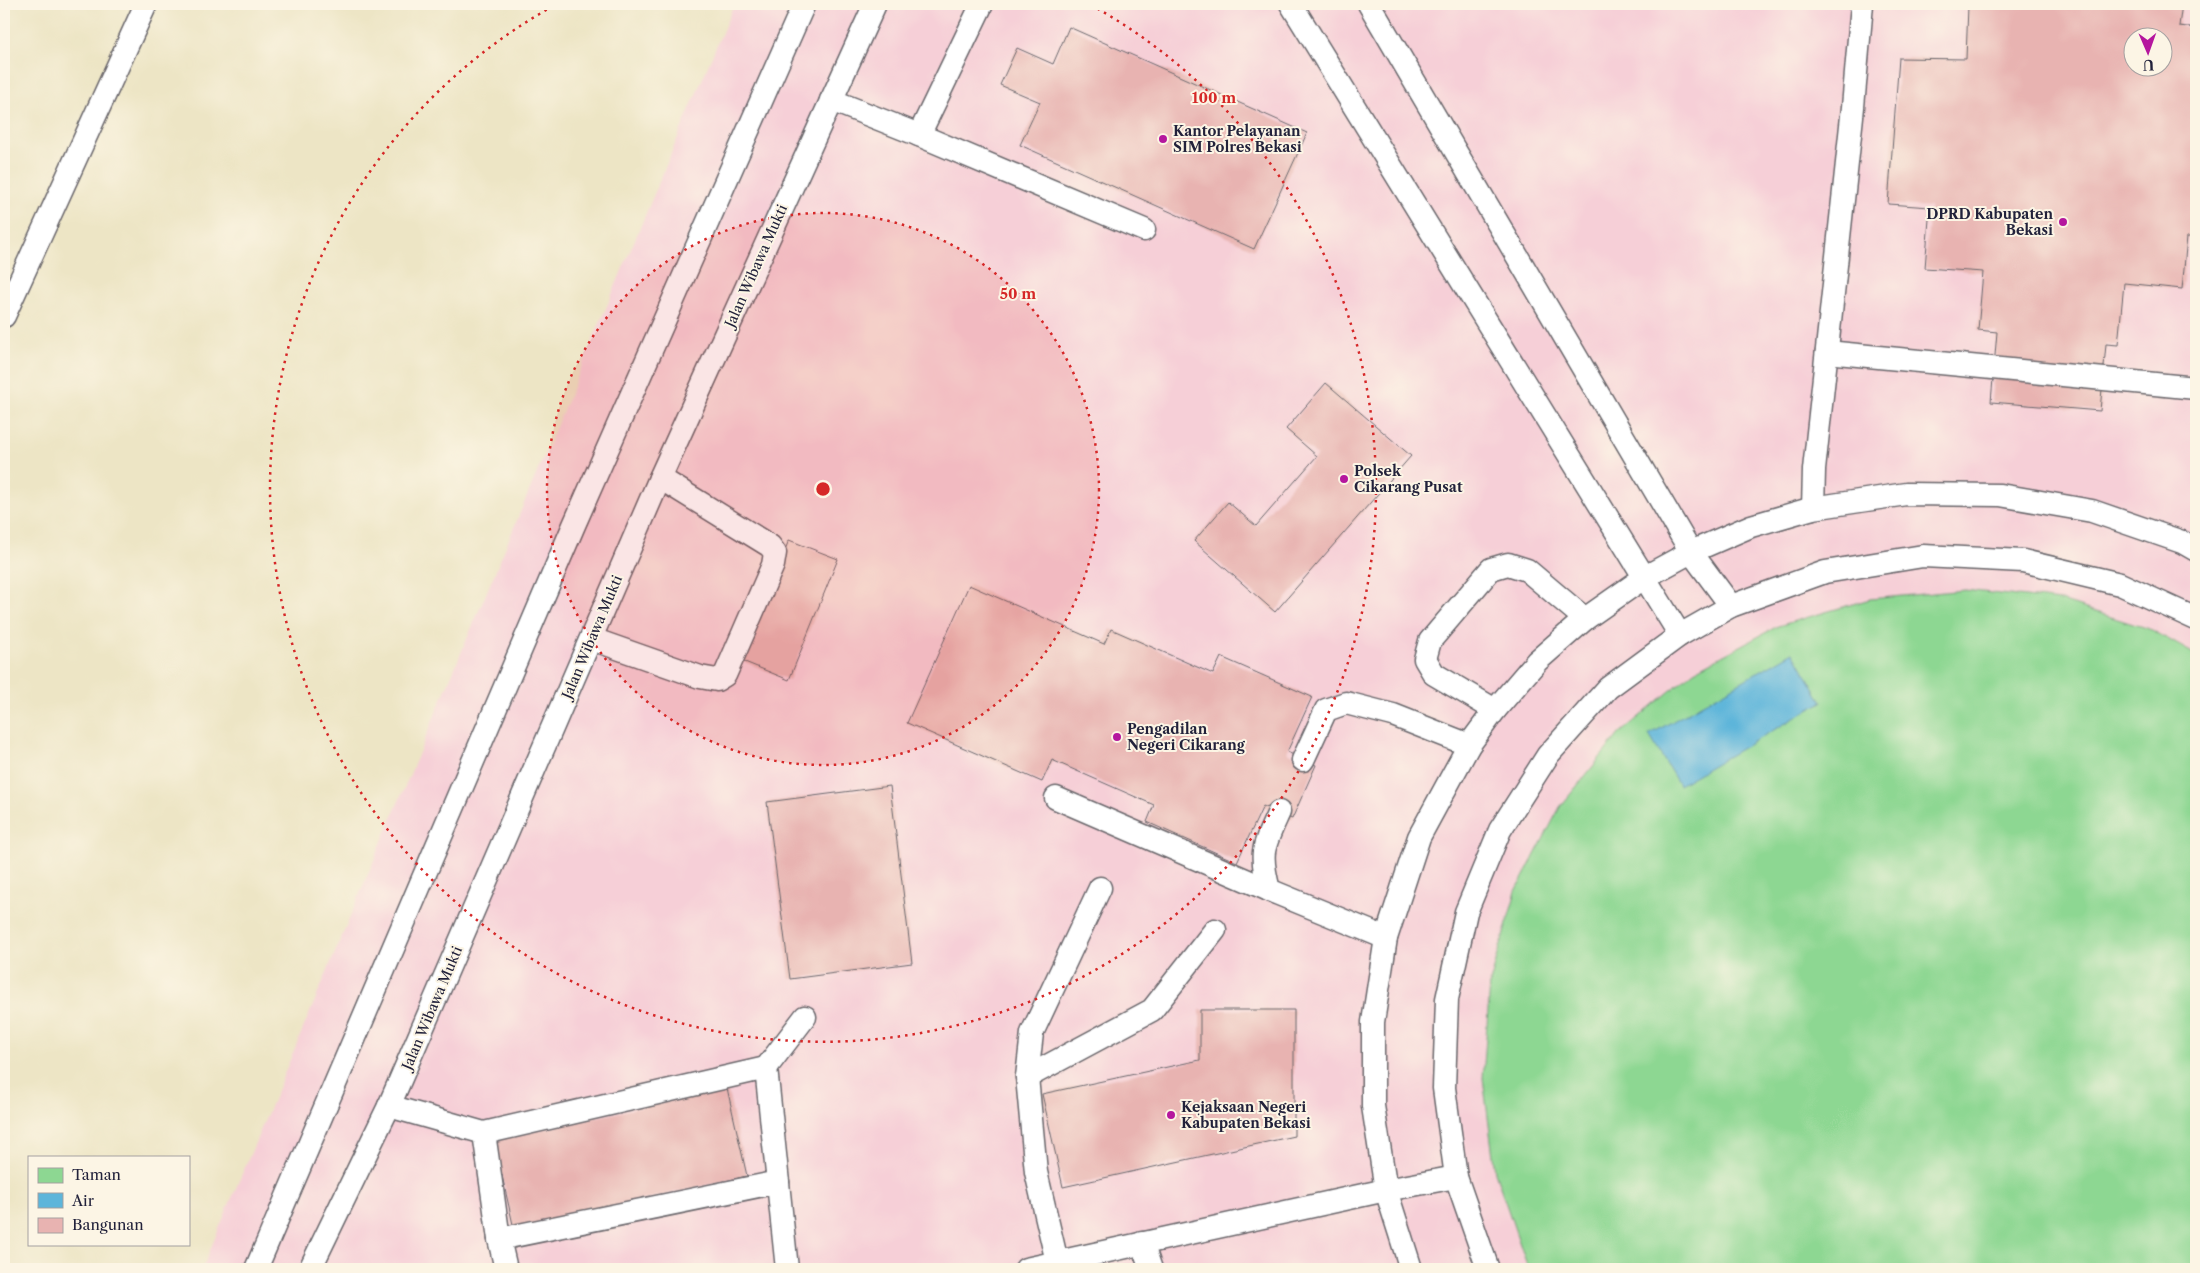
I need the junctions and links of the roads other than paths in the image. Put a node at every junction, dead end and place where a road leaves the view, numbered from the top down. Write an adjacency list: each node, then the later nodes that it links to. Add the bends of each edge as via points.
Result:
1 (146, 4): 11 (lane)
2 (804, 4): 44 (lane, via 574,525)
3 (874, 4): 8 (lane, Jalan Wibawa Mukti)
4 (982, 4): 9 (lane)
5 (1291, 4): 18 (lane)
6 (1369, 4): 17 (lane)
7 (1862, 4): 12 (lane)
8 (832, 100): 9 (lane); 14 (lane, Jalan Wibawa Mukti)
9 (919, 135): 10 (lane)
10 (1144, 230)
11 (4, 316)
12 (1827, 352): 13 (lane); 15 (lane)
13 (2196, 388)
14 (660, 478): 23 (lane, Jalan Wibawa Mukti); 23 (lane, via 770,546 775,553 772,565 725,675 717,680)
15 (1813, 508): 16 (lane, via 1906,494 2000,495 2092,511 2182,542); 17 (lane, via 1751,526)
16 (2196, 550)
17 (1691, 552): 18 (lane); 19 (lane)
18 (1645, 577): 21 (lane); 22 (lane)
19 (1731, 606): 20 (lane, via 1825,572 1923,556 2023,561 2120,584); 22 (lane)
20 (2196, 618)
21 (1585, 619): 24 (lane, via 1537,662); 24 (lane, via 1527,570 1508,564 1491,569 1430,641 1425,659 1434,674)
22 (1680, 634): 38 (lane, via 1608,688 1548,755 1496,839 1466,912 1447,999 1444,1088)
23 (592, 640): 36 (lane, Jalan Wibawa Mukti)
24 (1495, 710): 25 (lane)
25 (1469, 745): 26 (lane, via 1393,715 1346,703 1326,710); 32 (lane, via 1419,837)
26 (1304, 760)
27 (1056, 798): 30 (lane)
28 (1279, 812): 30 (lane, via 1265,842 1262,864)
29 (1100, 888): 35 (lane, via 1032,1033)
30 (1270, 890): 32 (lane)
31 (1215, 930): 35 (lane, via 1152,1010)
32 (1386, 938): 40 (lane, via 1373,1022 1373,1106)
33 (805, 1017): 34 (lane)
34 (766, 1068): 37 (lane); 39 (lane)
35 (1027, 1077): 43 (lane, via 1036,1172)
36 (389, 1106): 37 (lane); 45 (lane, Jalan Wibawa Mukti)
37 (484, 1133): 41 (lane)
38 (1456, 1177): 40 (lane); 51 (lane)
39 (778, 1182): 41 (lane); 47 (lane)
40 (1386, 1190): 42 (lane); 50 (lane)
41 (499, 1240): 46 (lane)
42 (1142, 1243): 43 (lane); 49 (lane)
43 (1057, 1262): 48 (lane)
44 (256, 1269)
45 (310, 1269)
46 (506, 1269)
47 (787, 1269)
48 (1026, 1269)
49 (1151, 1269)
50 (1411, 1269)
51 (1488, 1269)

